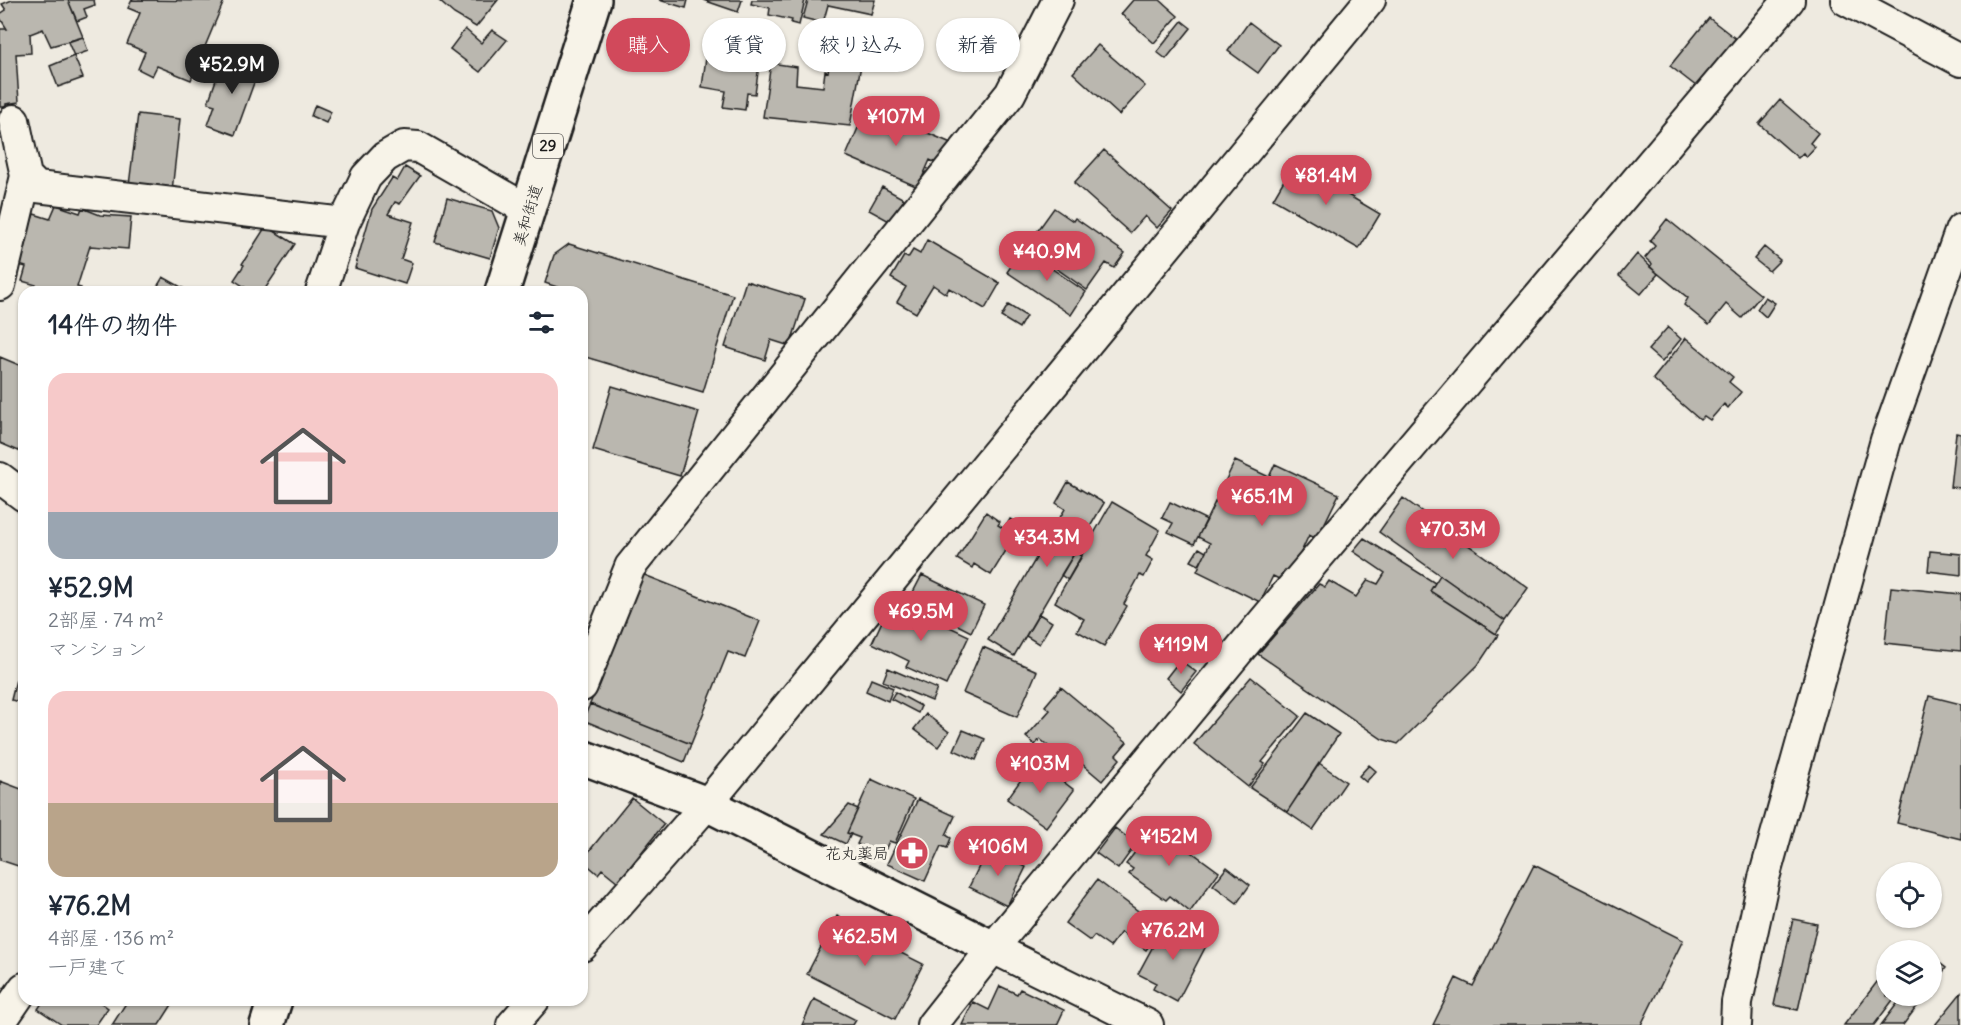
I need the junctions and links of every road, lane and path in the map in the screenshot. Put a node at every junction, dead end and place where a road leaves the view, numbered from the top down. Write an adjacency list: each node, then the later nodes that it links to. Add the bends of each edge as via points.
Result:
1 (594, 0): 9 (street, 美和街道 / 29)
2 (1058, 0): 17 (street, via 1010,94 630,567)
3 (1370, 0): 19 (street)
4 (1789, 0): 21 (street)
5 (1846, 0): 6 (street)
6 (1961, 61)
7 (14, 120): 8 (street)
8 (26, 176): 10 (street, via 37,187); 12 (street)
9 (528, 210): 10 (street, via 418,147 404,146 385,157 366,177); 14 (street, 美和街道 / 29)
10 (344, 224): 13 (street)
11 (1961, 229): 30 (street, via 1886,440 1764,878 1737,1002)
12 (0, 285)
13 (323, 286)
14 (504, 286)
15 (0, 478): 16 (street)
16 (18, 492)
17 (588, 671)
18 (588, 759): 19 (street)
19 (706, 804): 20 (street); 21 (street)
20 (588, 939)
21 (993, 948): 28 (street); 29 (street)
22 (18, 997): 25 (street)
23 (273, 1006): 26 (street)
24 (529, 1006): 27 (street)
25 (0, 1023)
26 (267, 1025)
27 (512, 1025)
28 (932, 1025)
29 (1148, 1025)
30 (1736, 1025)

